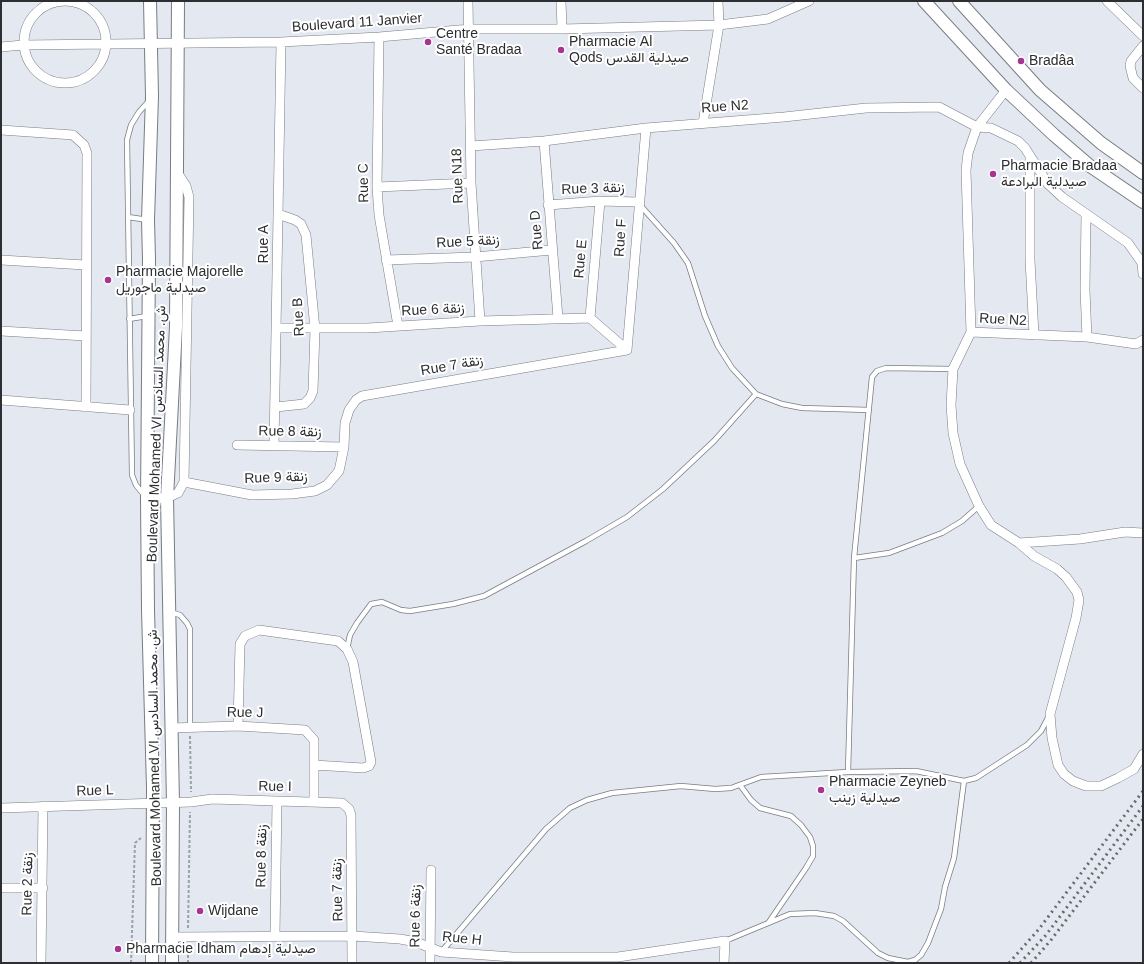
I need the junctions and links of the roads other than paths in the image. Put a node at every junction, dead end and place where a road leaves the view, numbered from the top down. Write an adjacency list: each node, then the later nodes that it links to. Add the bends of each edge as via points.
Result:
1 (150, 1): 16 (main road, Boulevard Mohamed VI ش. محمد السادس)
2 (178, 1): 17 (main road, Boulevard Mohamed VI ش. محمد السادس)
3 (468, 1): 11 (street, Rue N18)
4 (561, 1): 12 (street)
5 (718, 1): 10 (street)
6 (809, 1): 10 (street, Boulevard 11 Janvier, via 768,19)
7 (924, 1): 23 (main road)
8 (958, 1): 32 (main road, via 1040,90 1101,143)
9 (1107, 1): 13 (street)
10 (719, 25): 12 (street, Boulevard 11 Janvier); 25 (street)
11 (470, 29): 12 (street, Boulevard 11 Janvier); 14 (street, Boulevard 11 Janvier); 30 (street, Rue N18)
12 (562, 29)
13 (1143, 36)
14 (379, 37): 15 (street, Boulevard 11 Janvier); 34 (street, Rue C)
15 (281, 42): 17 (street, Boulevard 11 Janvier); 39 (street, Rue A)
16 (151, 43): 17 (street, Boulevard 11 Janvier); 18 (street, Boulevard 11 Janvier); 24 (main road, Boulevard Mohamed VI ش. محمد السادس)
17 (178, 43): 55 (main road, Boulevard Mohamed VI ش. محمد السادس, via 177,172 183,238)
18 (107, 44): 19 (street, Boulevard 11 Janvier); 19 (street, via 98,67 78,82 53,82 32,68); 19 (street, via 100,18 78,2 51,2 30,19)
19 (23, 45): 21 (street, Boulevard 11 Janvier)
20 (1143, 46): 22 (street, via 1130,66 1133,78)
21 (1, 47)
22 (1143, 88)
23 (1006, 90): 26 (street); 37 (main road, via 1090,166)
24 (152, 96): 41 (lane, via 131,125 127,140); 42 (main road, Boulevard Mohamed VI ش. محمد السادس)
25 (703, 123): 26 (street, Rue N2, via 866,108 931,106 939,107); 27 (street, Rue N2)
26 (977, 127): 31 (street, Rue N2, via 991,128 1008,135 1025,148); 59 (street, Rue N2, via 968,153 966,170)
27 (646, 128): 29 (street, Rue N2); 36 (street, Rue F)
28 (1, 130): 47 (street, via 73,135 84,145 87,154)
29 (544, 141): 30 (street, Rue N2); 38 (street, Rue D)
30 (471, 146): 33 (street, Rue N18)
31 (1030, 156): 40 (street, Rue N2, via 1048,184); 60 (street, via 1030,260)
32 (1143, 173)
33 (471, 183): 34 (street); 44 (street, Rue N18)
34 (377, 187): 46 (street, Rue C)
35 (600, 202): 36 (street, Rue 3 زنقة); 38 (street, Rue 3 زنقة); 51 (street, Rue E)
36 (638, 202): 64 (street, Rue F); 66 (lane, via 688,263 705,316 718,346 732,368)
37 (1143, 202)
38 (548, 205): 43 (street, Rue D)
39 (278, 214): 56 (street, Rue A); 57 (street, Rue B, via 301,224 306,235)
40 (1086, 214): 48 (street, Rue N2, via 1128,244 1142,263); 62 (street)
41 (128, 217): 42 (lane); 52 (lane)
42 (148, 220): 49 (main road, Boulevard Mohamed VI ش. محمد السادس)
43 (552, 250): 44 (street, Rue 5 زنقة); 50 (street, Rue D)
44 (476, 257): 46 (street, Rue 5 زنقة); 53 (street, Rue N18)
45 (1, 260): 47 (street)
46 (386, 260): 54 (street, Rue C)
47 (85, 265): 61 (street)
48 (1143, 274)
49 (148, 315): 52 (lane); 78 (main road, Boulevard Mohamed VI ش. محمد السادس)
50 (558, 318): 51 (street, Rue 6 زنقة); 53 (street, Rue 6 زنقة)
51 (590, 318): 64 (street)
52 (129, 319): 70 (lane)
53 (480, 321): 54 (street, Rue 6 زنقة)
54 (398, 326): 57 (street, Rue 6 زنقة)
55 (182, 327): 76 (street); 77 (main road, Boulevard Mohamed VI ش. محمد السادس)
56 (277, 328): 57 (street, Rue 6 زنقة); 69 (street, Rue A)
57 (315, 329): 69 (street, Rue B, via 313,391 310,398 304,404)
58 (1, 331): 61 (street)
59 (971, 332): 60 (street, Rue N2); 65 (street)
60 (1034, 335): 62 (street, Rue N2)
61 (85, 336): 68 (street)
62 (1087, 337): 63 (street, Rue N2, via 1136,344)
63 (1143, 340)
64 (627, 350): 74 (street, Rue 7 زنقة, via 362,396 349,410 345,423)
65 (953, 369): 71 (lane, via 886,368 877,371 872,377); 79 (street, via 953,433 960,464)
66 (756, 394): 71 (lane, via 802,408); 84 (lane, via 714,441 663,489 627,517 484,596 410,611 382,602 371,604 350,635)
67 (1, 400): 68 (street)
68 (86, 407): 70 (street)
69 (276, 407): 73 (street, Rue A)
70 (130, 410): 78 (lane, via 132,475)
71 (869, 410): 82 (lane)
72 (237, 445): 73 (street, Rue 8 زنقة)
73 (274, 446): 74 (street, Rue 8 زنقة)
74 (344, 447): 75 (street, Rue 7 زنقة)
75 (339, 471): 76 (street, Rue 9 زنقة, via 327,485 315,491 292,494 252,495)
76 (184, 482): 77 (street, via 178,493)
77 (167, 498): 78 (street); 83 (main road, Boulevard Mohamed VI ش. محمد السادس)
78 (147, 499): 98 (main road, Boulevard Mohamed VI ش. محمد السادس)
79 (979, 506): 81 (street, via 991,525); 82 (lane, via 962,521 942,533 889,553)
80 (1143, 533): 81 (street, via 1125,532 1073,540)
81 (1019, 543): 85 (street, via 1034,556 1057,568 1077,592 1079,600)
82 (854, 558): 91 (lane)
83 (168, 612): 87 (lane, via 180,615 190,629); 88 (main road, Boulevard Mohamed VI ش. محمد السادس)
84 (347, 649): 86 (street, via 338,641 259,630 245,636 240,644); 90 (street, via 353,662 371,762 363,768)
85 (1050, 714): 89 (street, via 1058,765 1072,781 1086,786 1102,786 1134,768); 92 (lane, via 1041,731 1027,745 976,778)
86 (238, 726): 87 (street, Rue J); 90 (street, Rue J, via 299,729 308,732 314,740)
87 (190, 727): 88 (street, Rue J)
88 (171, 728): 96 (main road, Boulevard Mohamed VI ش. محمد السادس)
89 (1143, 754)
90 (314, 766): 95 (street)
91 (848, 772): 92 (lane, via 916,771); 93 (lane, via 761,777)
92 (964, 781): 105 (lane, via 954,852 941,909 928,943 915,960 898,961 878,953 834,916 804,912)
93 (740, 785): 105 (lane, via 760,808 791,816 810,837 813,846 813,856); 111 (lane, via 731,788 681,786 612,793 570,808 546,829)
94 (277, 801): 95 (street, Rue I); 97 (street, Rue I, via 212,799); 106 (street, Rue 8 زنقة)
95 (314, 801): 101 (street, Rue I, via 342,803)
96 (173, 802): 97 (street, Rue L); 98 (street, Rue L); 108 (main road, Boulevard Mohamed VI ش. محمد السادس)
97 (191, 802)
98 (152, 803): 99 (street, Rue L); 116 (main road, Boulevard Mohamed VI ش. محمد السادس)
99 (43, 806): 100 (street, Rue L); 104 (street, Rue 2 زنقة)
100 (1, 808)
101 (351, 815): 107 (street, Rue 7 زنقة)
102 (431, 870): 110 (street, Rue 6 زنقة)
103 (1, 888): 104 (street)
104 (43, 888): 115 (street, Rue 2 زنقة)
105 (769, 922): 109 (lane)
106 (275, 936): 107 (street, Rue H); 108 (street, Rue H)
107 (353, 936): 110 (street, Rue H, via 400,939); 118 (street, Rue 7 زنقة)
108 (172, 937): 117 (main road, Boulevard Mohamed VI ش. محمد السادس)
109 (724, 941): 114 (street, Rue H); 120 (street)
110 (430, 948): 111 (street, Rue H); 119 (street, Rue 6 زنقة)
111 (441, 952): 112 (street, Rue H)
112 (513, 960): 113 (street, Rue H)
113 (564, 960): 114 (street, Rue H)
114 (618, 960)
115 (41, 963)
116 (152, 963)
117 (172, 963)
118 (352, 963)
119 (430, 963)
120 (724, 963)

